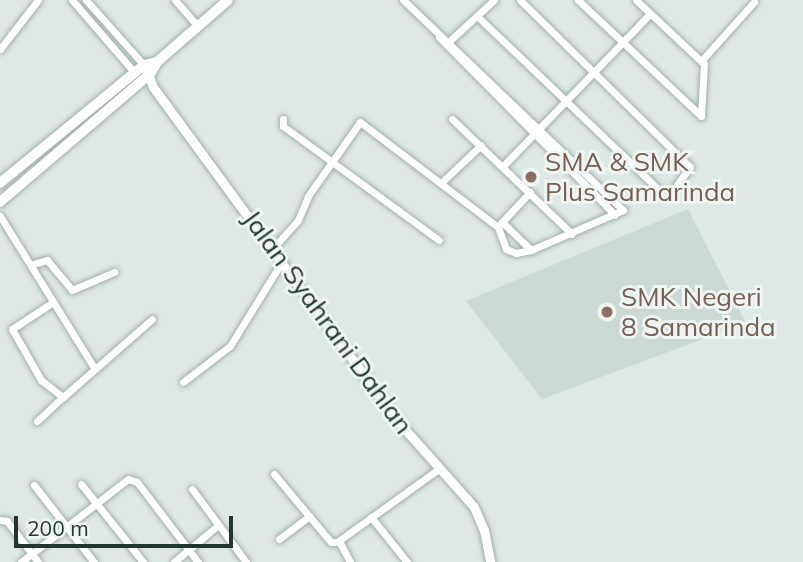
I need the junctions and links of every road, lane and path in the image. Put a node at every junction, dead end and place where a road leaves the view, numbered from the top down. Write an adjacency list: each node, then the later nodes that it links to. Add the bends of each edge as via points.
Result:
1 (38, 0): 18 (street)
2 (72, 0): 23 (street)
3 (86, 0): 21 (street)
4 (175, 0): 15 (street)
5 (229, 0): 15 (main road)
6 (396, 0): 17 (street)
7 (403, 0): 17 (street)
8 (494, 0): 14 (street)
9 (520, 0): 22 (street)
10 (578, 0): 16 (street)
11 (636, 0): 13 (street)
12 (754, 2): 19 (street)
13 (650, 13): 16 (street); 19 (street)
14 (477, 16): 17 (street); 24 (street)
15 (198, 26): 20 (main road)
16 (623, 42): 19 (street, via 701,117); 22 (street)
17 (447, 43): 27 (street)
18 (0, 50)
19 (702, 61)
20 (157, 62): 21 (main road); 23 (main road)
21 (144, 65): 23 (main road)
22 (593, 72): 24 (street); 24 (street, via 690,167 671,193 663,194)
23 (142, 76): 32 (main road); 34 (main road); 40 (street, Jalan Syahrani Dahlan)
24 (566, 101): 27 (street)
25 (283, 119): 29 (street, via 283,126)
26 (452, 119): 28 (street)
27 (537, 132): 30 (street); 35 (street); 35 (street, via 623,210)
28 (481, 145): 30 (street); 31 (street)
29 (335, 161): 31 (street, via 361,122); 39 (street); 40 (street, via 308,196 298,220)
30 (503, 166): 33 (street)
31 (443, 181): 37 (street)
32 (0, 183)
33 (530, 192): 37 (street); 38 (street)
34 (0, 202)
35 (615, 215): 38 (street)
36 (0, 216): 43 (street)
37 (500, 225): 41 (street); 41 (street, via 500,240 509,251)
38 (572, 234): 41 (street)
39 (439, 240)
40 (276, 245): 42 (street, Jalan Syahrani Dahlan)
41 (531, 250)
42 (283, 260): 48 (street, via 231,345); 51 (street, Jalan Syahrani Dahlan, via 395,418)
43 (33, 264): 44 (street, via 47,260 72,290); 45 (street)
44 (114, 272)
45 (53, 302): 47 (street); 49 (street, via 12,331 41,380)
46 (152, 319): 47 (street)
47 (95, 369): 49 (street)
48 (183, 382)
49 (63, 397): 50 (street)
50 (37, 421)
51 (440, 468): 58 (street); 75 (street, Jalan Syahrani Dahlan, via 474,507)
52 (274, 474): 57 (street)
53 (81, 484): 56 (street)
54 (34, 485): 60 (street)
55 (192, 489): 61 (street)
56 (97, 503): 60 (street); 64 (street, via 125,480 137,482); 69 (street)
57 (309, 516): 62 (street); 63 (street, via 331,542)
58 (371, 517): 63 (street); 74 (street)
59 (0, 520): 65 (street, via 7,521)
60 (66, 526): 65 (street); 68 (street)
61 (217, 526): 64 (street); 72 (street)
62 (279, 539)
63 (339, 541): 73 (street)
64 (189, 551): 70 (street); 71 (street)
65 (31, 554): 66 (street); 67 (street)
66 (20, 562)
67 (38, 562)
68 (94, 562)
69 (143, 562)
70 (174, 562)
71 (198, 562)
72 (246, 562)
73 (350, 562)
74 (407, 562)
75 (490, 562)

